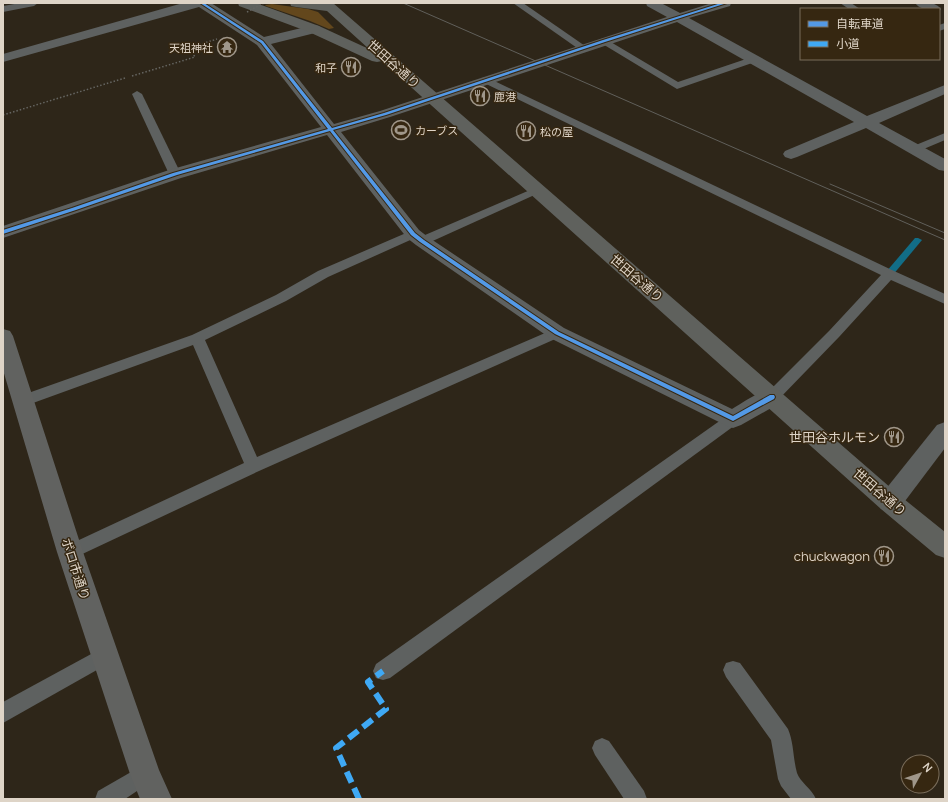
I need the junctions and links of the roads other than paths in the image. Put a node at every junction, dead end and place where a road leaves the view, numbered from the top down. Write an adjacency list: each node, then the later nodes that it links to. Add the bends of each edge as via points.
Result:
1 (34, 3): 14 (lane)
2 (196, 3): 20 (street)
3 (202, 3): 18 (street)
4 (296, 3): 10 (main road, 世田谷通り)
5 (517, 3): 19 (lane)
6 (652, 3): 15 (street)
7 (725, 3): 15 (street)
8 (844, 3): 12 (lane)
9 (921, 3): 13 (street)
10 (328, 5): 22 (main road, 世田谷通り)
11 (246, 8): 16 (main road)
12 (854, 8)
13 (933, 8)
14 (3, 9)
15 (679, 18): 17 (street); 21 (street)
16 (314, 29): 18 (street); 22 (main road)
17 (604, 41): 19 (street); 21 (lane, via 676,86)
18 (262, 42): 28 (street)
19 (583, 48): 23 (street)
20 (3, 58)
21 (752, 60): 27 (street)
22 (396, 67): 26 (main road, 世田谷通り)
23 (486, 80): 26 (street); 37 (lane)
24 (945, 89): 27 (street)
25 (136, 94): 33 (lane)
26 (432, 98): 28 (street); 34 (main road, 世田谷通り)
27 (865, 122): 30 (street); 31 (street)
28 (331, 129): 33 (street); 36 (street)
29 (945, 136): 30 (lane)
30 (915, 149): 32 (street)
31 (791, 154)
32 (945, 166)
33 (175, 174): 35 (street)
34 (537, 190): 36 (lane); 42 (main road, 世田谷通り)
35 (3, 232)
36 (418, 237): 39 (street); 40 (lane, via 323,274 281,298)
37 (889, 274): 38 (lane); 42 (lane)
38 (945, 300)
39 (557, 332): 44 (street); 46 (lane)
40 (197, 338): 43 (lane); 46 (lane)
41 (5, 352): 43 (street, ボロ市通り)
42 (772, 397): 44 (street); 47 (main road, 世田谷通り)
43 (22, 401): 49 (street, ボロ市通り)
44 (733, 419): 52 (lane)
45 (945, 431): 47 (street)
46 (253, 466): 49 (lane)
47 (890, 502): 48 (main road, 世田谷通り)
48 (945, 547)
49 (70, 552): 50 (street, ボロ市通り)
50 (104, 656): 53 (lane); 55 (street, ボロ市通り)
51 (733, 670): 59 (lane, via 781,736 788,779)
52 (383, 671)
53 (3, 713)
54 (602, 748): 58 (lane)
55 (145, 774): 56 (lane); 57 (street, ボロ市通り)
56 (106, 799)
57 (156, 799)
58 (636, 799)
59 (805, 799)

